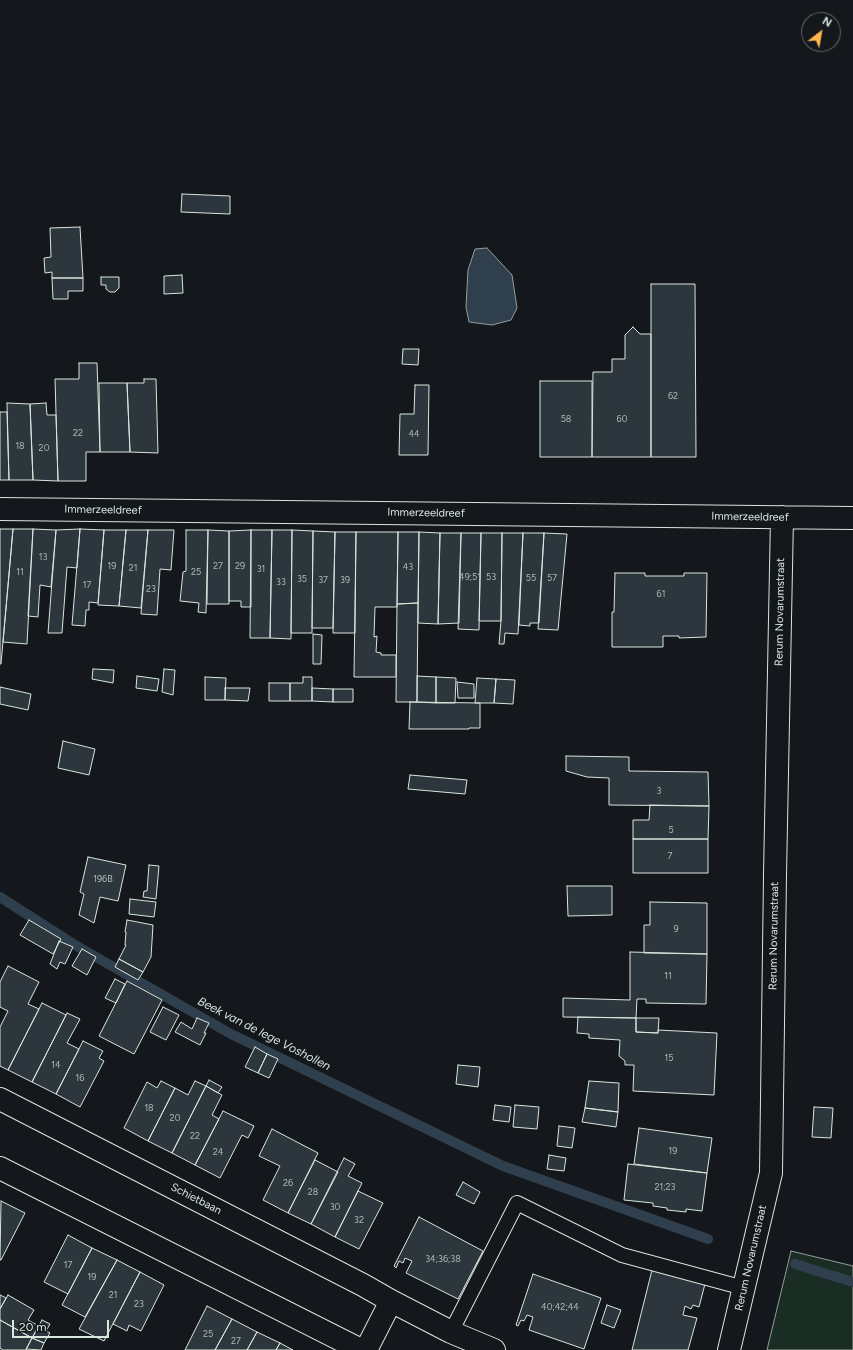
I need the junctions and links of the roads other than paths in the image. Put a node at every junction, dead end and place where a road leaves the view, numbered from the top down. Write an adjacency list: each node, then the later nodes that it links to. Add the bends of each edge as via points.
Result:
1 (0, 509): 2 (street, Immerzeeldreef)
2 (782, 517): 3 (street, Immerzeeldreef); 6 (street, Rerum Novarumstraat, via 771,1173)
3 (853, 518)
4 (0, 1099): 7 (street, Schietbaan)
5 (0, 1168): 9 (street)
6 (744, 1288): 8 (lane, via 622,1255 517,1203); 12 (street, Rerum Novarumstraat)
7 (391, 1301): 8 (street, Schietbaan); 10 (street)
8 (451, 1332): 11 (street, Schietbaan)
9 (361, 1350)
10 (366, 1350)
11 (494, 1350)
12 (730, 1350)

